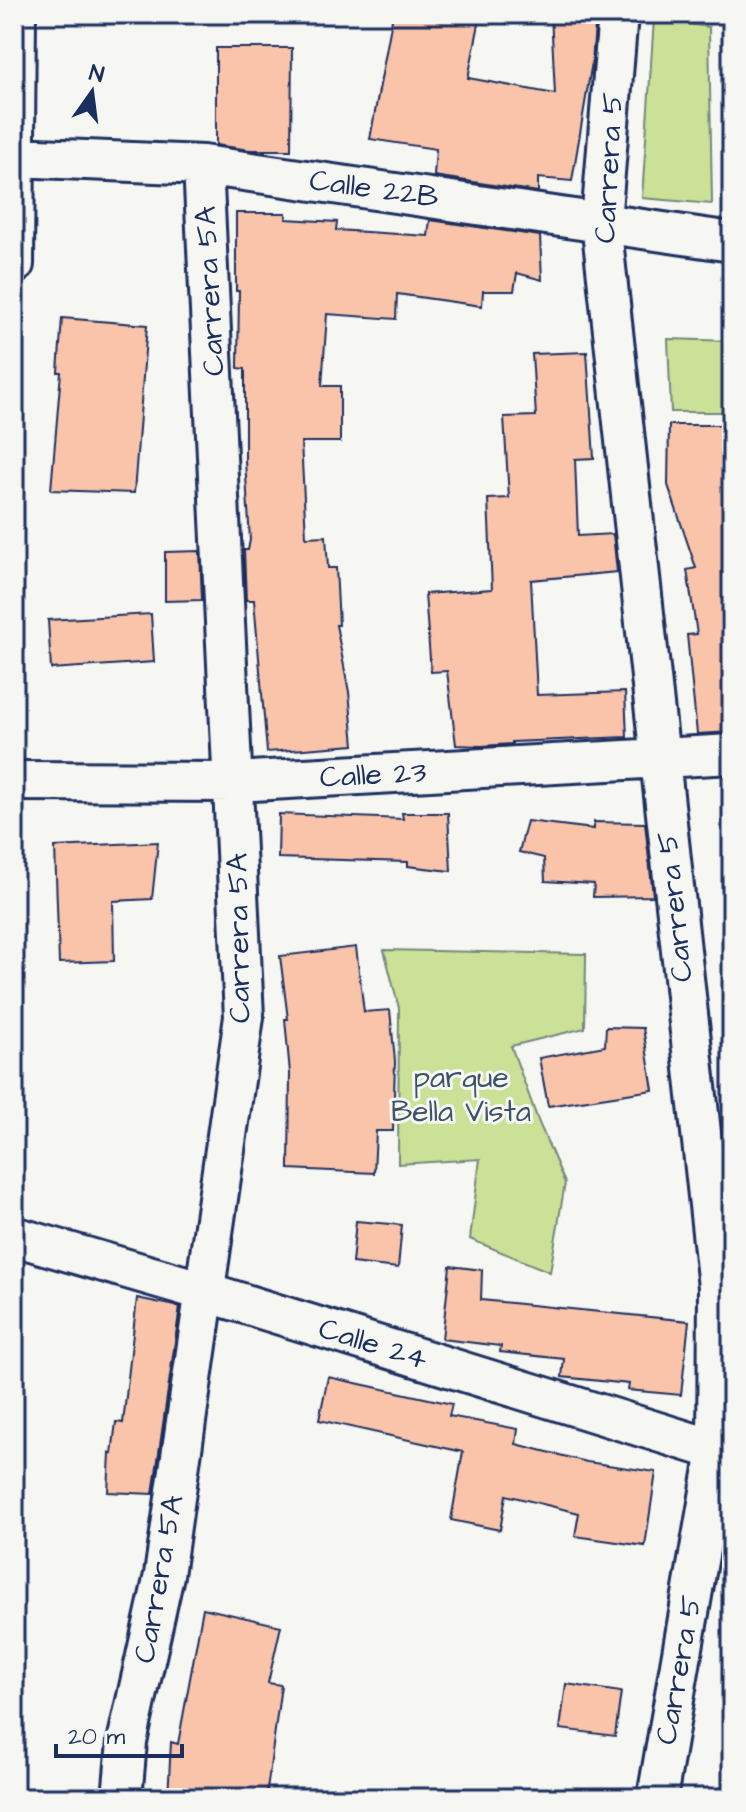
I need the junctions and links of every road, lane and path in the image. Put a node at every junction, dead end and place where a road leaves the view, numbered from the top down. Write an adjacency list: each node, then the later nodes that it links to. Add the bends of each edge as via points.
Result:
1 (16, 14): 3 (street)
2 (618, 14): 5 (street, Carrera 5)
3 (15, 157): 4 (street, Calle 22B); 7 (street)
4 (203, 165): 5 (street, Calle 22B); 11 (street, Carrera 5A)
5 (601, 222): 6 (street, Calle 22B); 9 (street, Carrera 5)
6 (732, 242)
7 (14, 264)
8 (732, 754): 9 (street, Calle 23)
9 (659, 760): 11 (street, Calle 23); 14 (street, Carrera 5, via 718,1287)
10 (14, 781): 11 (street, Calle 23)
11 (234, 782): 13 (street, Carrera 5A, via 244,1017)
12 (14, 1236): 13 (street, Calle 24)
13 (203, 1291): 14 (street, Calle 24); 15 (street, Carrera 5A, via 164,1575 127,1742)
14 (724, 1453): 16 (street, Carrera 5)
15 (122, 1798)
16 (657, 1798)

